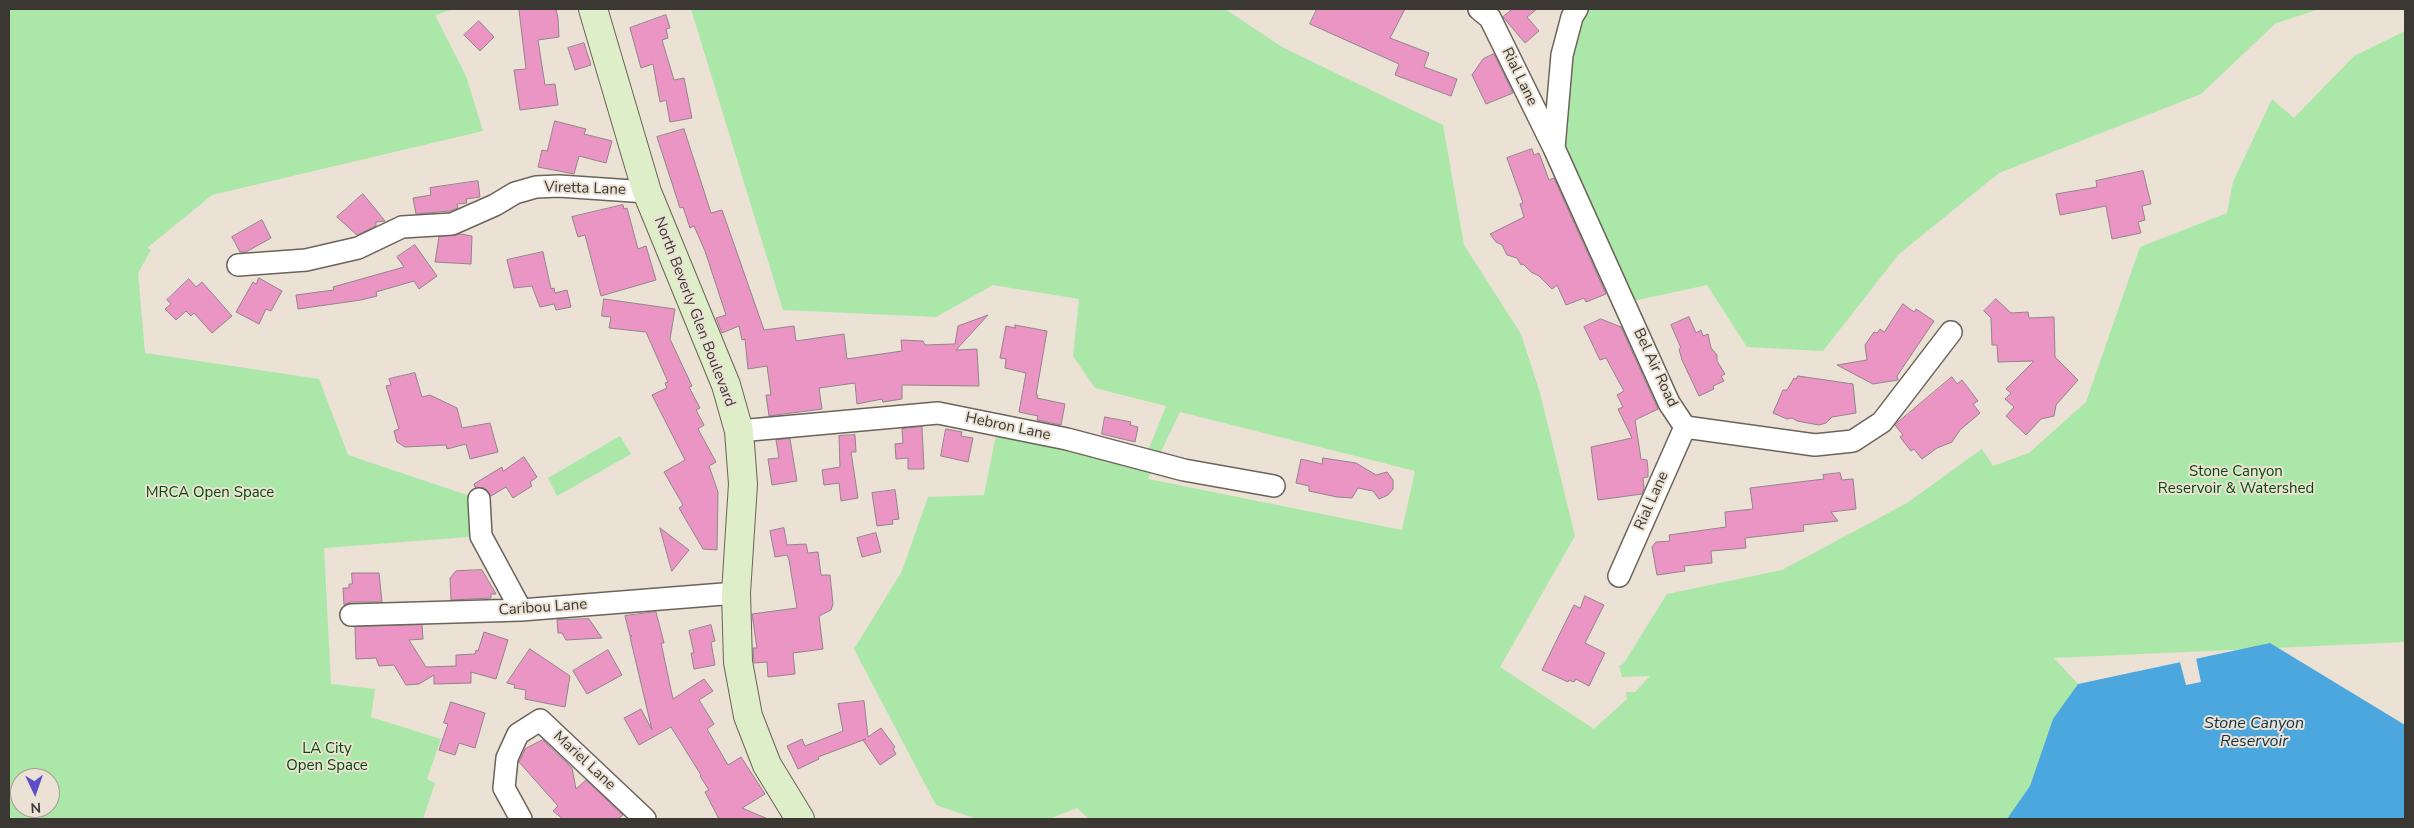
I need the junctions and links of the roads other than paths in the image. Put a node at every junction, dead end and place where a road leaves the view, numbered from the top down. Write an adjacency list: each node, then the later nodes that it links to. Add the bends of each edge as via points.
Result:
1 (593, 9): 5 (main road, North Beverly Glen Boulevard)
2 (1479, 9): 4 (street, Rial Lane, via 1490,18)
3 (1577, 9): 4 (street, Bel Air Road, via 1562,55)
4 (1554, 148): 8 (street, Bel Air Road, via 1669,403)
5 (647, 192): 6 (street, Viretta Lane, via 536,187 514,193 452,224 402,227 358,248 306,260); 9 (main road, North Beverly Glen Boulevard, via 726,385)
6 (238, 265)
7 (1951, 332): 8 (street, via 1882,422 1853,441 1815,445)
8 (1685, 427): 12 (street, Rial Lane)
9 (739, 431): 10 (street, Hebron Lane, via 938,413 1067,439 1184,470); 13 (main road, North Beverly Glen Boulevard, via 743,484)
10 (1274, 486)
11 (478, 499): 14 (street, via 481,536)
12 (1619, 576)
13 (736, 593): 14 (street, Caribou Lane); 18 (main road, North Beverly Glen Boulevard, via 738,662 748,716 767,765)
14 (521, 610): 15 (street, Caribou Lane)
15 (351, 615)
16 (521, 819): 17 (street, Mariel Lane, via 504,788 507,758 518,734 540,720)
17 (645, 819)
18 (800, 819)

